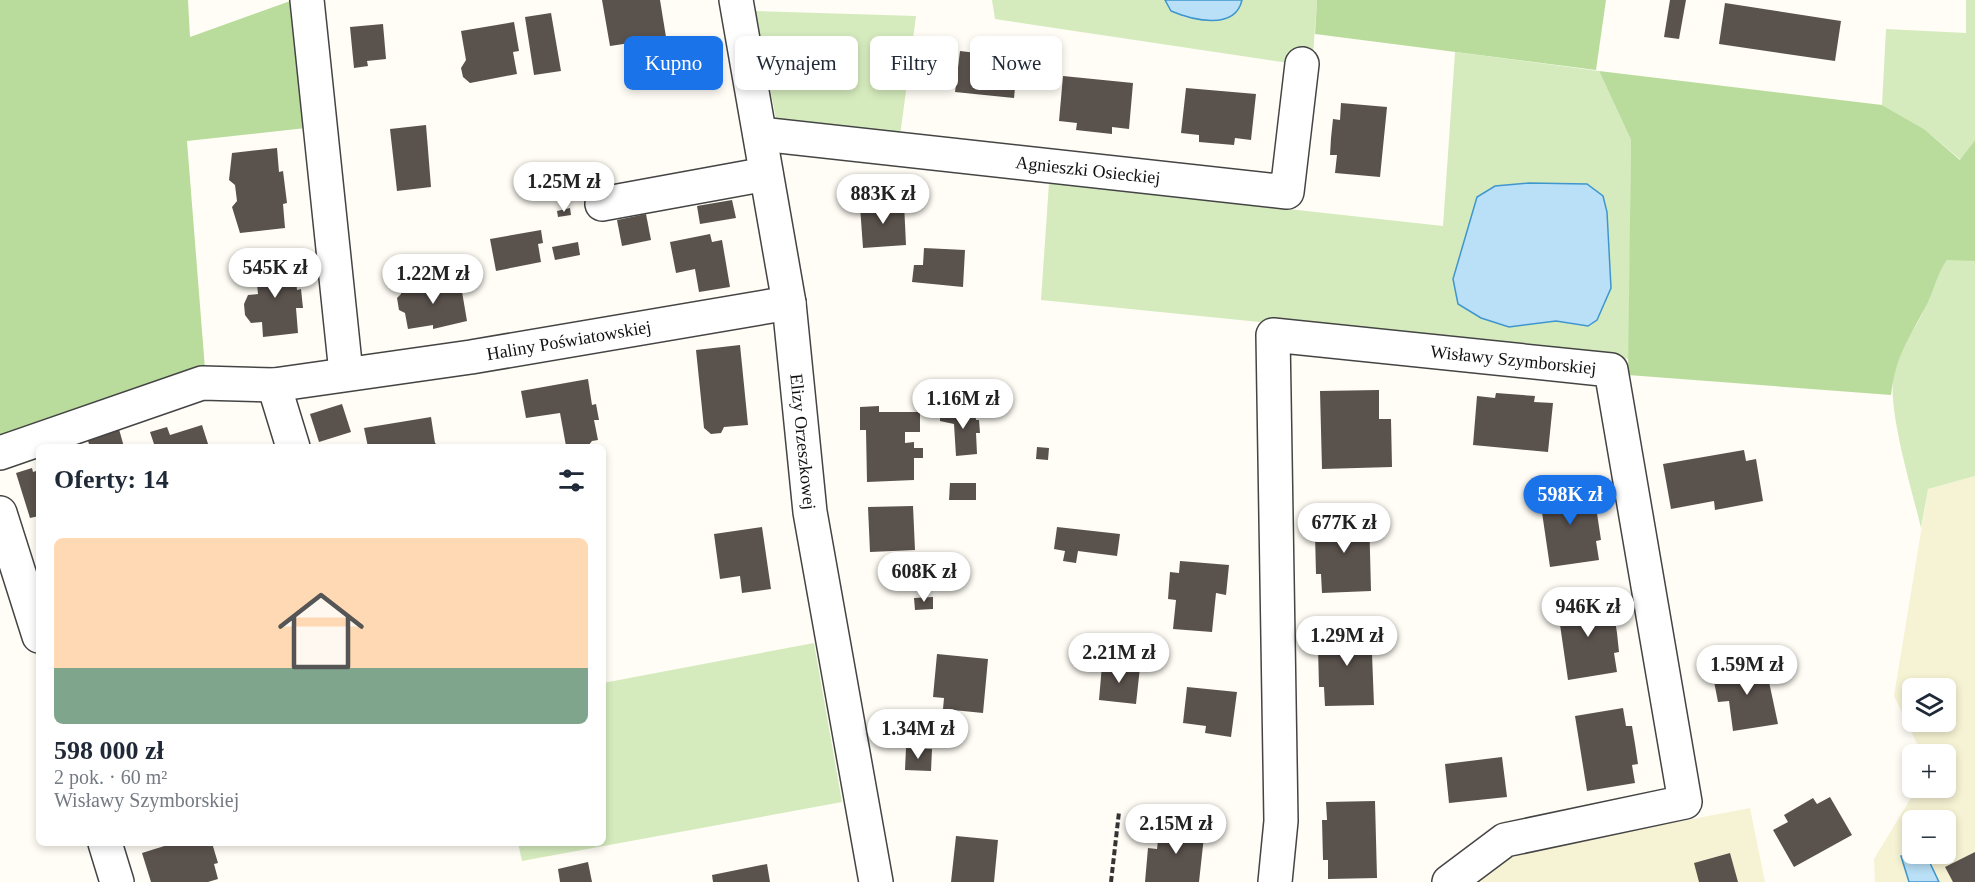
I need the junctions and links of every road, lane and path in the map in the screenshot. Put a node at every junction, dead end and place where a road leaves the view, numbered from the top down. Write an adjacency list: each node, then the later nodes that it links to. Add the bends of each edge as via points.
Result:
1 (307, 0): 8 (street)
2 (736, 0): 4 (street, Elizy Orzeszkowej)
3 (1302, 64): 4 (street, Agnieszki Osieckiej, via 1287,192)
4 (760, 134): 5 (street, Elizy Orzeszkowej)
5 (766, 174): 6 (street); 7 (street, Elizy Orzeszkowej)
6 (602, 204)
7 (789, 303): 8 (street, Haliny Poświatowskiej, via 471,357); 17 (street, Elizy Orzeszkowej, via 810,512)
8 (346, 373): 9 (street, Haliny Poświatowskiej)
9 (274, 385): 10 (street); 11 (street, Haliny Poświatowskiej, via 202,383)
10 (292, 444)
11 (0, 453)
12 (0, 513): 13 (street)
13 (36, 627)
14 (1119, 812): 18 (path)
15 (106, 846): 16 (street)
16 (117, 882)
17 (876, 882)
18 (1112, 882)
19 (1275, 882): 20 (street, Wisławy Szymborskiej, via 1281,821 1273,335 1611,370 1685,802 1505,840)
20 (1449, 882)

